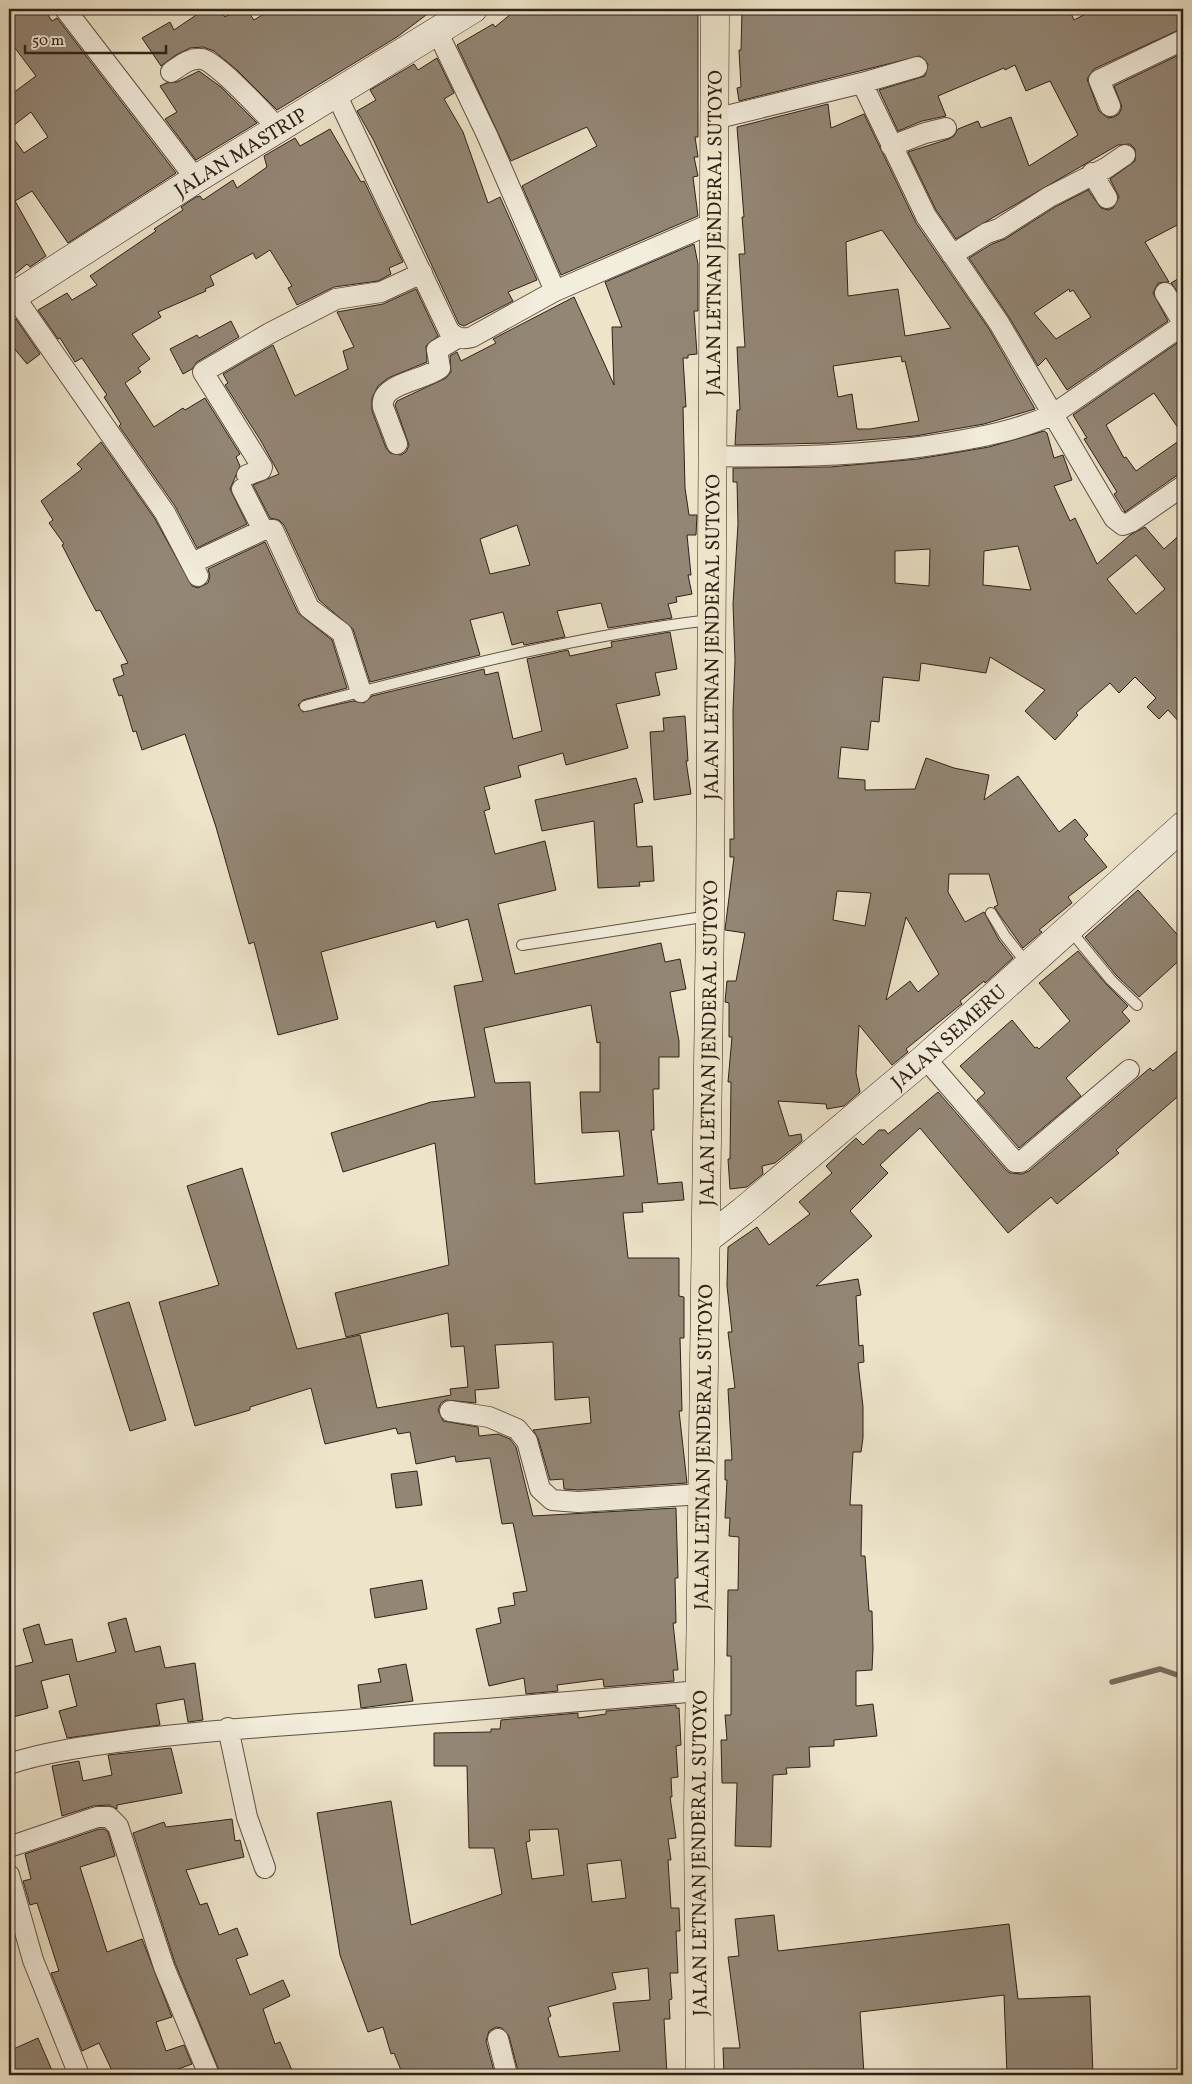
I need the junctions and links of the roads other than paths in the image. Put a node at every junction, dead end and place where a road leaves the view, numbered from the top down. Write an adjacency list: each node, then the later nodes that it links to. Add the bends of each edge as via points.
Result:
1 (65, 9): 17 (street)
2 (473, 9): 4 (street, JALAN MASTRIP)
3 (715, 9): 11 (main road, JALAN LETNAN JENDERAL SUTOYO)
4 (437, 31): 9 (street, JALAN MASTRIP); 22 (street, via 487,135)
5 (1183, 40): 10 (street, via 1099,80)
6 (917, 66): 8 (street)
7 (171, 72): 13 (street, via 194,59 206,60)
8 (862, 83): 11 (street); 14 (street)
9 (336, 94): 13 (street, JALAN MASTRIP); 21 (street)
10 (1110, 106)
11 (714, 119): 19 (main road, JALAN LETNAN JENDERAL SUTOYO)
12 (946, 128): 14 (street)
13 (278, 129): 17 (street, JALAN MASTRIP)
14 (891, 146): 20 (street, via 926,216)
15 (1125, 155): 16 (street)
16 (1092, 173): 18 (street); 20 (street)
17 (196, 179): 24 (street, JALAN MASTRIP)
18 (1107, 198)
19 (714, 223): 22 (street); 28 (main road, JALAN LETNAN JENDERAL SUTOYO)
20 (952, 255): 26 (street, via 999,323)
21 (422, 273): 25 (street, via 449,331); 30 (street, via 380,292 336,299 203,372 262,467 245,482)
22 (555, 291): 25 (street, via 472,337)
23 (1165, 293): 26 (street, via 1182,321 1180,327)
24 (11, 297): 30 (street, via 123,450 165,513 195,570)
25 (458, 338): 27 (street, via 437,350 440,368 433,374 385,394 383,407)
26 (1052, 414): 28 (street, via 995,434 909,449 799,457); 29 (street, via 1120,524 1131,522)
27 (398, 444)
28 (712, 456): 31 (main road, JALAN LETNAN JENDERAL SUTOYO)
29 (1183, 486)
30 (263, 530): 32 (street, via 276,533 309,608 342,632)
31 (710, 620): 32 (lane, via 650,627 520,653); 36 (main road, JALAN LETNAN JENDERAL SUTOYO)
32 (361, 692): 33 (lane)
33 (304, 706)
34 (1183, 826): 37 (street, JALAN SEMERU)
35 (992, 913): 39 (lane, via 1005,936)
36 (710, 916): 38 (lane); 43 (main road, JALAN LETNAN JENDERAL SUTOYO)
37 (1069, 930): 39 (street, JALAN SEMERU); 40 (lane)
38 (522, 945)
39 (1029, 965): 41 (street, JALAN SEMERU)
40 (1137, 1005)
41 (925, 1058): 42 (street, via 1015,1162 1021,1162); 43 (street, JALAN SEMERU, via 766,1193)
42 (1128, 1070)
43 (706, 1239): 45 (main road, JALAN LETNAN JENDERAL SUTOYO)
44 (450, 1411): 45 (street, via 489,1418 517,1429 527,1441 540,1489 552,1500 578,1502)
45 (703, 1494): 46 (main road, JALAN LETNAN JENDERAL SUTOYO)
46 (700, 1692): 47 (street); 56 (main road, JALAN LETNAN JENDERAL SUTOYO)
47 (228, 1728): 48 (street, via 105,1744); 50 (street, via 247,1817)
48 (9, 1764)
49 (9, 1847): 54 (street, via 97,1817 109,1817 118,1826 164,1967)
50 (265, 1868)
51 (9, 1874): 53 (street, via 33,1960)
52 (498, 2040): 55 (street)
53 (79, 2075)
54 (209, 2075)
55 (507, 2075)
56 (700, 2075)

